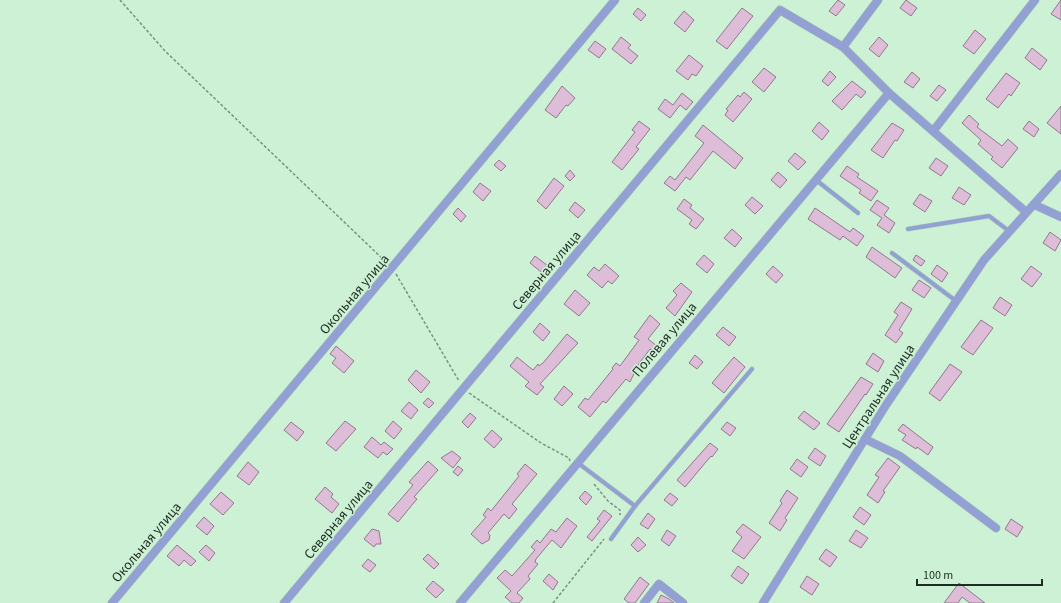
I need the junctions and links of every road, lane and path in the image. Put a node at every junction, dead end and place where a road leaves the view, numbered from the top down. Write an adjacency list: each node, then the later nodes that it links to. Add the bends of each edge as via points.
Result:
1 (120, 0): 17 (path, via 165,51)
2 (615, 0): 17 (street, Окольная улица)
3 (878, 0): 5 (street)
4 (1035, 0): 7 (street)
5 (843, 46): 6 (street); 20 (street, Северная улица, via 780,10)
6 (889, 93): 7 (street); 9 (street, Полевая улица)
7 (934, 130): 11 (street)
8 (1061, 174): 10 (street, Центральная улица)
9 (816, 180): 12 (lane); 22 (street, Полевая улица)
10 (1035, 205): 11 (street, Центральная улица); 13 (street)
11 (1026, 212): 15 (street, Центральная улица)
12 (858, 213)
13 (1061, 217)
14 (908, 229): 15 (lane, via 990,216)
15 (1009, 231): 18 (street, Центральная улица, via 984,260)
16 (892, 253): 18 (lane)
17 (392, 269): 20 (path); 28 (street, Окольная улица)
18 (956, 301): 21 (street, Центральная улица)
19 (752, 369): 24 (lane)
20 (463, 389): 22 (path); 29 (street, Северная улица)
21 (865, 439): 26 (street, via 900,456); 34 (street, Центральная улица)
22 (575, 464): 24 (lane); 30 (street, Полевая улица)
23 (592, 481): 25 (path, via 608,501 620,510)
24 (635, 506): 27 (lane)
25 (620, 520)
26 (996, 528)
27 (609, 538): 31 (path)
28 (112, 603)
29 (284, 603)
30 (460, 603)
31 (553, 603)
32 (644, 603): 33 (street, via 659,584)
33 (684, 603)
34 (763, 603)

